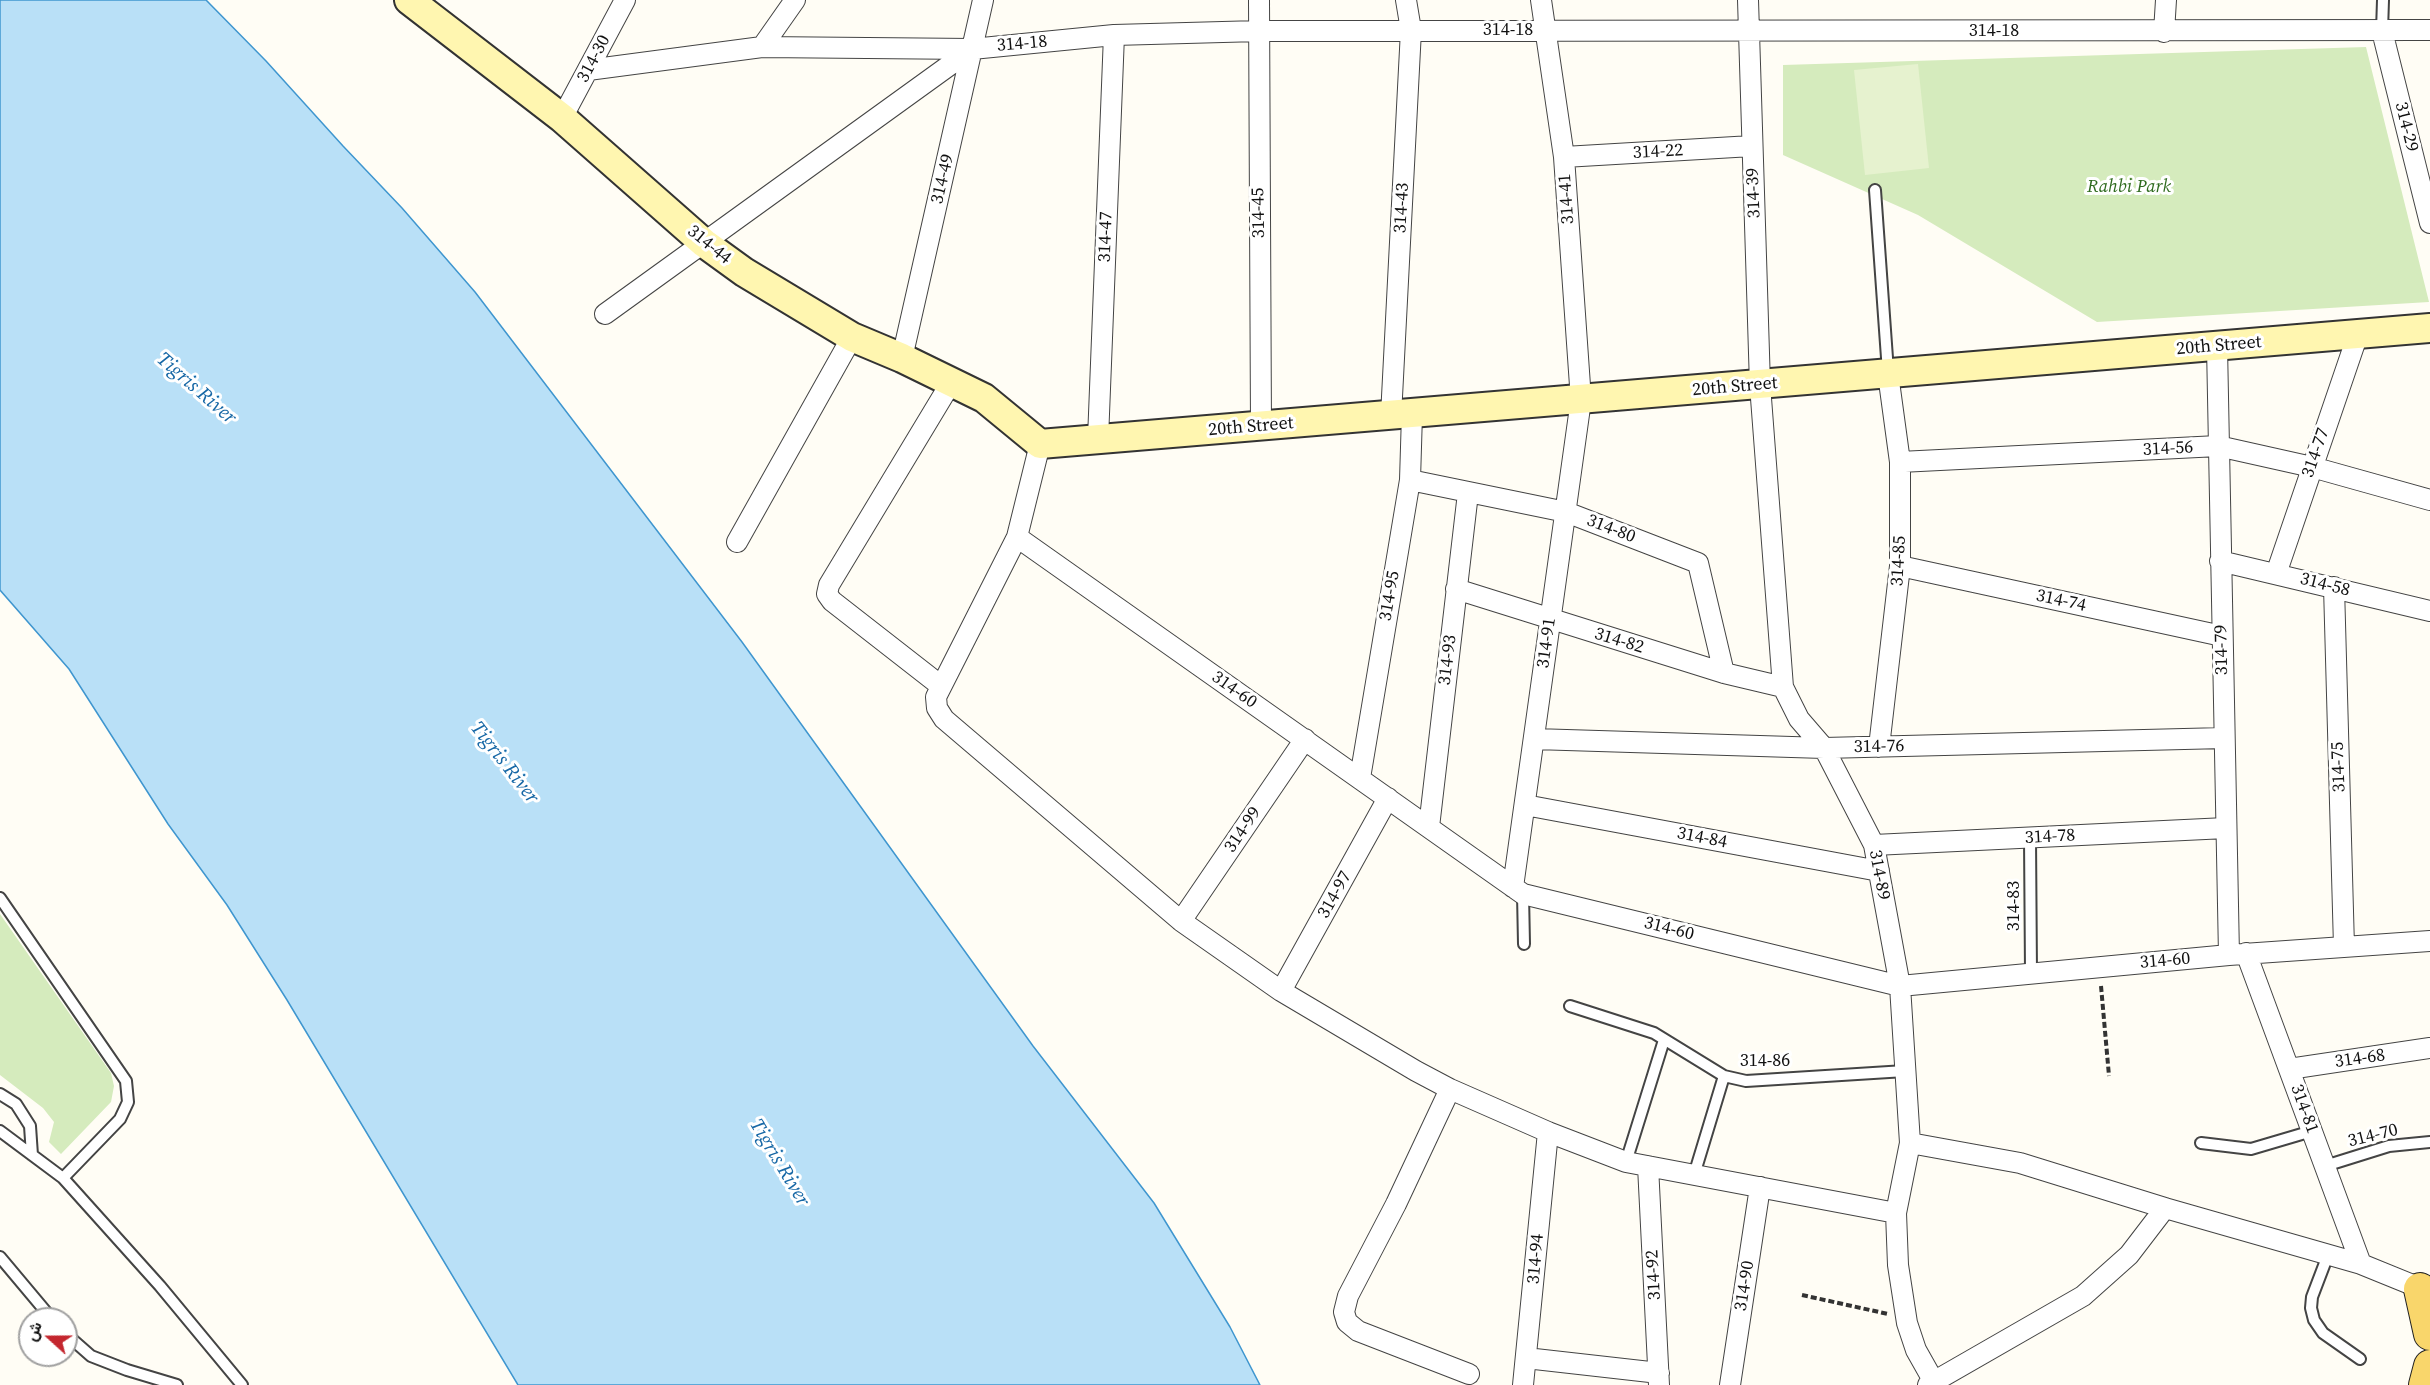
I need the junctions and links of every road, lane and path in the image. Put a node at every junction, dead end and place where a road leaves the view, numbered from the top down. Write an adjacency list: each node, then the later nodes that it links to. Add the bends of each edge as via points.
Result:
1 (625, 0): 21 (street, 314-30)
2 (795, 0): 19 (street)
3 (983, 0): 20 (street, 314-49)
4 (1259, 0): 14 (street, 314-45)
5 (1406, 0): 11 (street, 314-43)
6 (1541, 0): 12 (street, 314-41)
7 (1748, 0): 15 (street, 314-39)
8 (2166, 0): 17 (street)
9 (2383, 0): 16 (lane)
10 (417, 2): 22 (street, 314-44)
11 (1411, 30): 12 (street, 314-18); 14 (street, 314-18); 38 (street, 314-43)
12 (1545, 30): 15 (street, 314-18); 24 (street, 314-41)
13 (2430, 30): 16 (street, 314-18)
14 (1259, 31): 18 (street, 314-18); 39 (street, 314-45)
15 (1749, 31): 17 (street, 314-18); 23 (street, 314-39)
16 (2382, 31): 17 (street, 314-18); 26 (street, 314-29)
17 (2164, 32)
18 (1114, 35): 20 (street, 314-18); 40 (street, 314-47)
19 (762, 47): 20 (street, 314-18); 21 (street, 314-18)
20 (972, 49): 27 (street); 33 (street, 314-49)
21 (588, 70): 22 (street, 314-30)
22 (562, 118): 27 (street, 314-44)
23 (1752, 146): 24 (street, 314-22); 36 (street, 314-39)
24 (1564, 157): 37 (street, 314-41)
25 (1875, 190): 34 (lane)
26 (2430, 223)
27 (704, 243): 28 (street); 31 (street, 314-44, via 744,272)
28 (605, 314)
29 (2430, 328): 30 (street, 20th Street)
30 (2358, 334): 32 (street, 20th Street); 44 (street, 314-77)
31 (852, 337): 33 (street, 314-44); 50 (street)
32 (2217, 346): 34 (street, 20th Street); 42 (street, 314-79)
33 (902, 358): 35 (street, 314-44)
34 (1888, 374): 36 (street, 20th Street); 43 (street, 314-85)
35 (951, 381): 41 (street, 314-44, via 984,398); 60 (street, via 827,594 832,602)
36 (1760, 385): 37 (street, 20th Street); 61 (street, 314-89)
37 (1581, 400): 38 (street, 20th Street); 48 (street, 314-91)
38 (1402, 415): 39 (street, 20th Street); 45 (street, 314-95)
39 (1261, 426): 40 (street, 20th Street)
40 (1098, 440): 41 (street, 20th Street)
41 (1040, 444): 49 (street)
42 (2218, 446): 43 (street, 314-56); 44 (street, 314-56); 51 (street, 314-79)
43 (1900, 462): 52 (street, 314-85)
44 (2312, 467): 47 (street, 314-56); 53 (street, 314-77)
45 (1410, 480): 46 (street, 314-80); 67 (street, 314-95)
46 (1468, 493): 48 (street, 314-80); 55 (street, 314-93)
47 (2430, 500)
48 (1566, 512): 57 (street, 314-91); 59 (street, 314-80, via 1698,563)
49 (1017, 537): 60 (street); 63 (street, 314-60)
50 (736, 542)
51 (2220, 561): 53 (street, 314-58); 58 (street, 314-79)
52 (1900, 566): 58 (street, 314-74); 65 (street, 314-85)
53 (2276, 574): 54 (street, 314-58)
54 (2334, 587): 56 (street, 314-58); 80 (street, 314-75)
55 (1456, 589): 57 (street, 314-82); 70 (street, 314-93)
56 (2430, 611)
57 (1551, 620): 59 (street, 314-82); 64 (street, 314-91)
58 (2222, 636): 62 (street, 314-79)
59 (1724, 673): 61 (street, 314-82)
60 (941, 687): 77 (street, via 936,697 937,708 944,719)
61 (1783, 687): 66 (street, 314-89, via 1799,719)
62 (2224, 738): 65 (street, 314-76); 71 (street, 314-79)
63 (1305, 739): 67 (street, 314-60); 77 (street, 314-99)
64 (1534, 739): 66 (street, 314-76); 69 (street, 314-91)
65 (1879, 747): 66 (street, 314-76)
66 (1824, 748): 73 (street, 314-89)
67 (1360, 778): 68 (street, 314-60)
68 (1388, 798): 70 (street, 314-60); 85 (street, 314-97)
69 (1525, 805): 74 (street, 314-84); 75 (street, 314-91)
70 (1429, 827): 75 (street, 314-60)
71 (2226, 828): 72 (street, 314-78); 81 (street, 314-79)
72 (2030, 837): 73 (street, 314-78); 83 (lane, 314-83)
73 (1874, 845): 74 (street, 314-89)
74 (1879, 870): 84 (street, 314-89)
75 (1518, 890): 79 (lane); 84 (street, 314-60)
76 (0, 898): 106 (lane, via 126,1081 128,1102 120,1119)
77 (1181, 921): 85 (street)
78 (2430, 941): 80 (street, 314-60)
79 (1524, 944)
80 (2344, 947): 81 (street, 314-60)
81 (2238, 954): 82 (street, 314-60); 89 (street, 314-81)
82 (2099, 967): 83 (street, 314-60); 92 (path)
83 (2031, 973): 84 (street, 314-60)
84 (1900, 986): 90 (street, 314-89)
85 (1281, 991): 93 (street)
86 (1570, 1006): 87 (lane, 314-86, via 1654,1033)
87 (1664, 1040): 91 (lane, 314-86); 102 (lane)
88 (2430, 1048): 89 (street, 314-68)
89 (2289, 1069): 96 (street, 314-81)
90 (1905, 1071): 91 (lane, 314-86, via 1746,1081); 99 (street, 314-89)
91 (1724, 1076): 105 (lane)
92 (2109, 1076)
93 (1450, 1089): 97 (street); 122 (street, via 1348,1296 1344,1312 1347,1322 1358,1331)
94 (0, 1094): 101 (lane, via 16,1104 30,1126)
95 (0, 1131): 101 (lane)
96 (2312, 1131): 100 (lane, via 2251,1149); 104 (street, 314-81)
97 (1548, 1132): 102 (street); 119 (street, 314-94)
98 (2430, 1142): 104 (lane, 314-70, via 2389,1146)
99 (1910, 1143): 108 (street, via 2020,1163); 109 (street, 314-89)
100 (2201, 1143)
101 (32, 1155): 106 (lane)
102 (1626, 1162): 103 (street)
103 (1648, 1166): 105 (street); 123 (street, 314-92)
104 (2325, 1166): 112 (street, 314-81)
105 (1694, 1175): 107 (street)
106 (63, 1178): 126 (lane)
107 (1760, 1187): 109 (street); 128 (street, 314-90)
108 (2165, 1208): 110 (street); 124 (street, via 2128,1255 2083,1296)
109 (1896, 1213): 116 (street, 314-89)
110 (2328, 1255): 112 (street); 120 (lane, via 2312,1297 2314,1320 2323,1333)
111 (0, 1257): 115 (lane)
112 (2361, 1264): 113 (street)
113 (2425, 1291): 117 (main road)
114 (1802, 1295): 116 (path)
115 (42, 1307)
116 (1906, 1318): 124 (street, 314-89)
117 (2430, 1334)
118 (78, 1345): 125 (lane, via 91,1356)
119 (1526, 1358): 123 (street); 127 (street, 314-94)
120 (2360, 1359)
121 (2430, 1366): 129 (main road)
122 (1469, 1374)
123 (1659, 1379)
124 (1931, 1383)
125 (177, 1385)
126 (242, 1385)
127 (1523, 1385)
128 (1730, 1385)
129 (2425, 1385)

